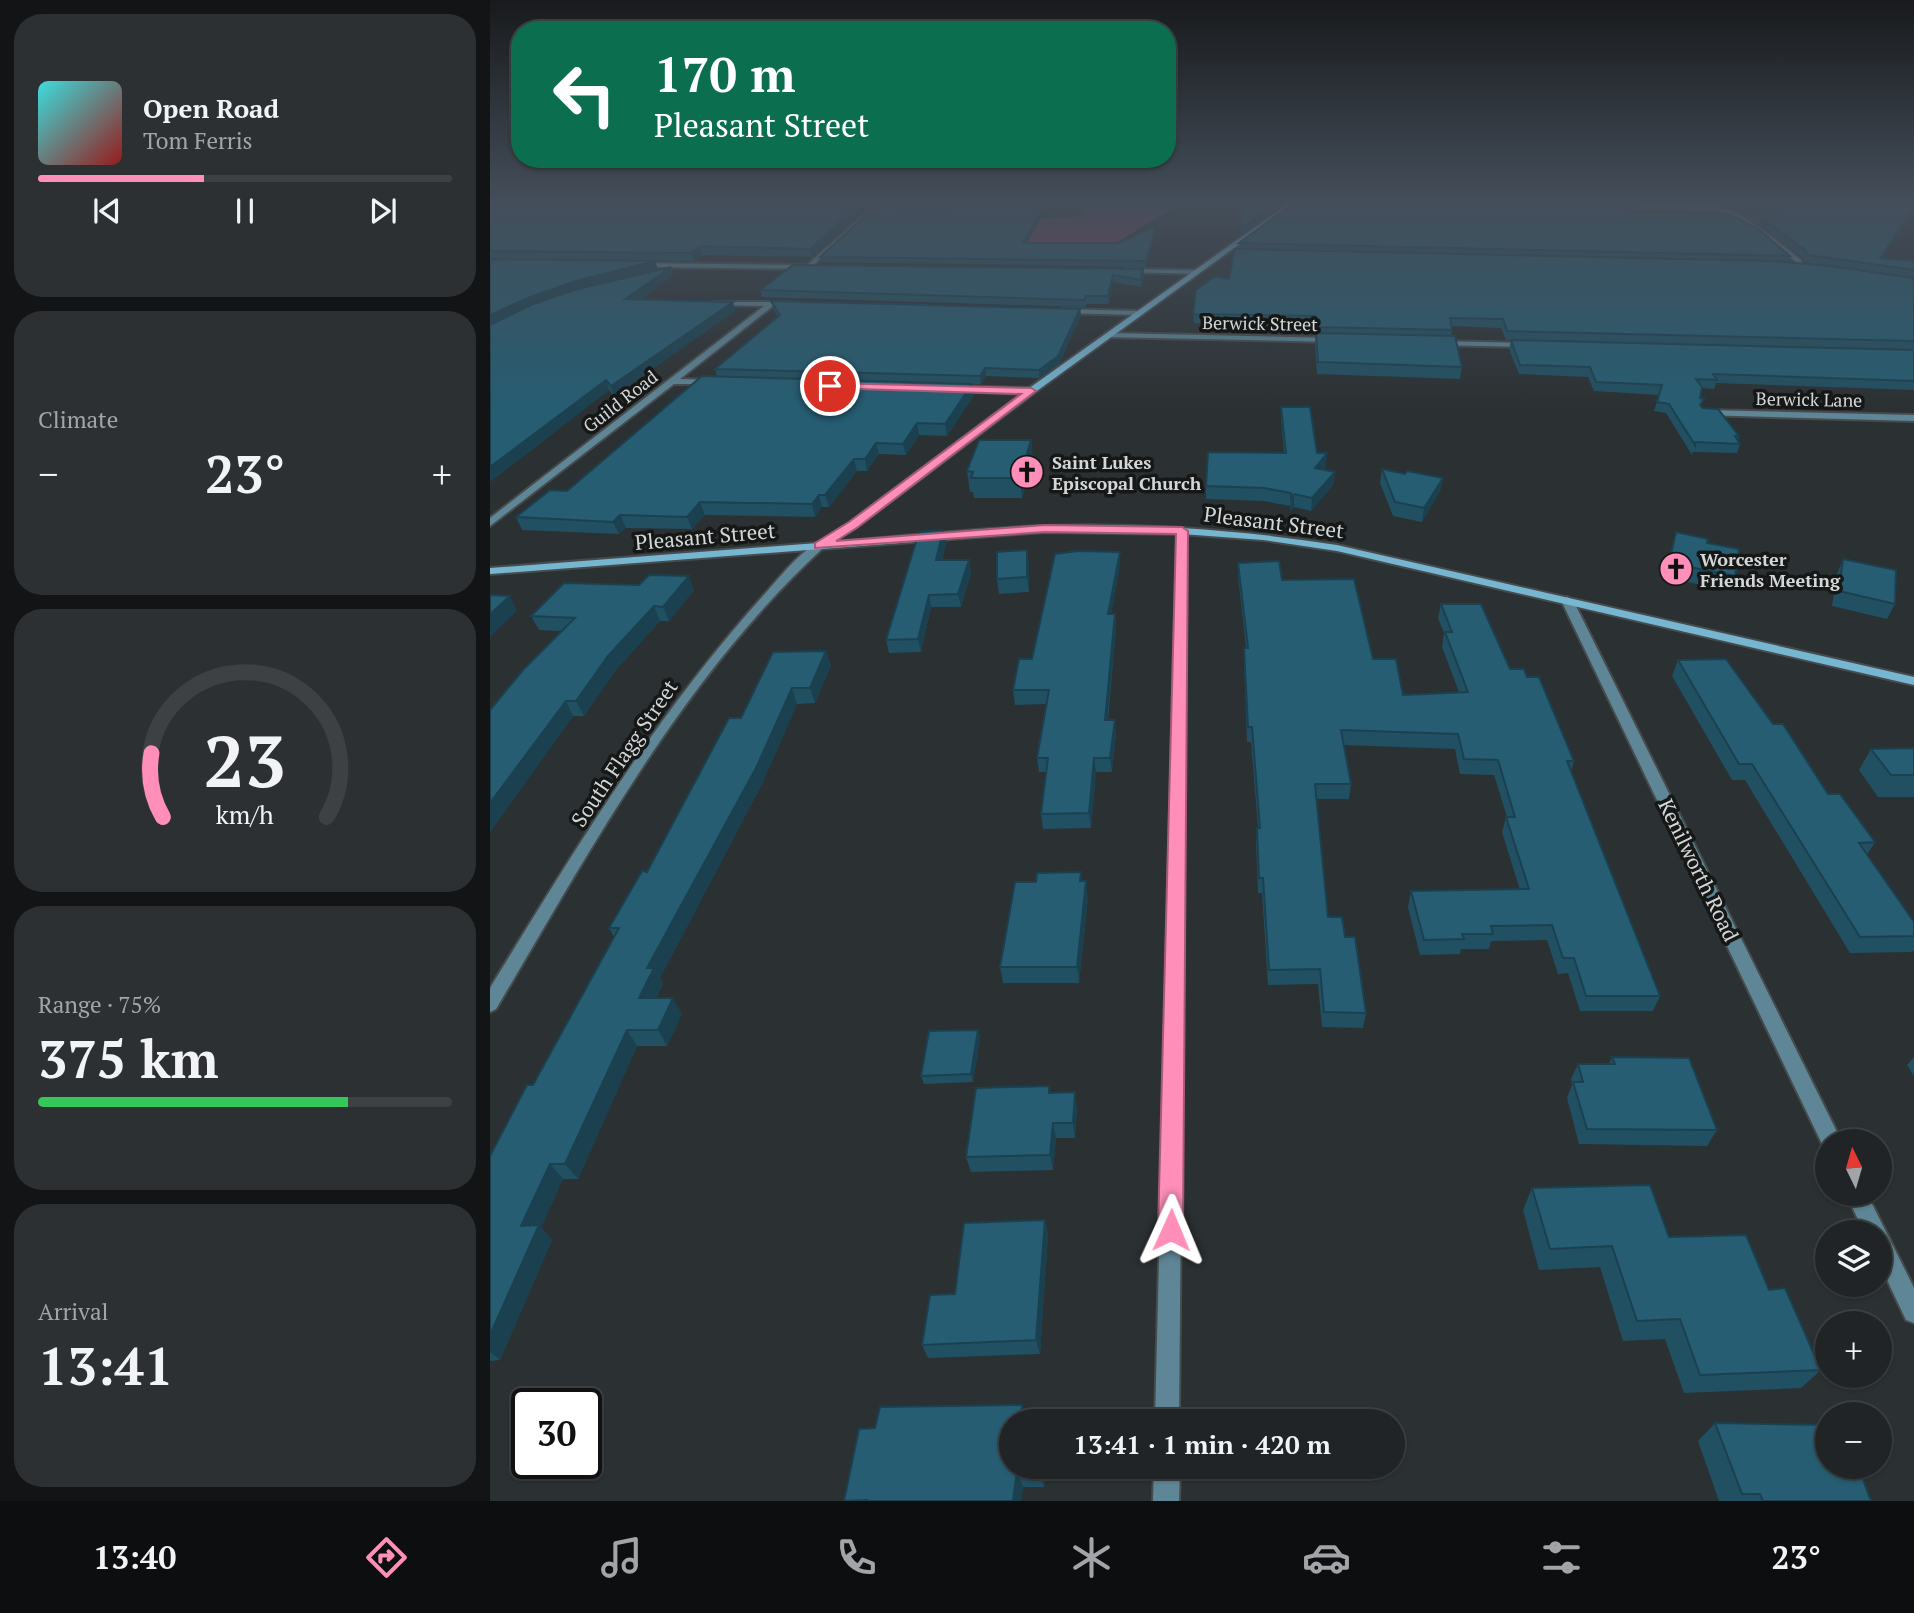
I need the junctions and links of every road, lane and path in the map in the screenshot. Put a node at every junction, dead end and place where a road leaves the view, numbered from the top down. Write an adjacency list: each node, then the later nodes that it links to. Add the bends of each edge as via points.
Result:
1 (674, 271): 4 (street)
2 (1117, 271): 3 (street)
3 (1196, 272): 9 (street)
4 (651, 275)
5 (708, 302): 6 (street)
6 (771, 304): 7 (street); 14 (street, Guild Road)
7 (798, 305)
8 (1058, 311): 9 (street)
9 (1140, 313): 10 (street)
10 (1109, 335): 11 (street, Berwick Street); 17 (street)
11 (1345, 341)
12 (1428, 343): 13 (street)
13 (1539, 345)
14 (671, 381): 15 (street); 20 (street, Guild Road)
15 (722, 382)
16 (939, 388): 17 (street)
17 (1031, 391): 22 (street)
18 (1703, 413): 19 (street, Berwick Lane)
19 (1914, 418)
20 (490, 523)
21 (1182, 531): 22 (street, Pleasant Street, via 1045,529); 24 (street, Pleasant Street, via 1337,548); 30 (street)
22 (819, 546): 23 (street, Pleasant Street); 26 (street, South Flagg Street, via 759,607 643,755)
23 (490, 571)
24 (1567, 600): 25 (street, Pleasant Street); 27 (street, Kenilworth Road)
25 (1914, 681)
26 (490, 1004)
27 (1824, 1129)
28 (1892, 1267): 29 (street)
29 (1914, 1312)
30 (1167, 1409)
31 (1167, 1479): 32 (street)
32 (1166, 1501)

